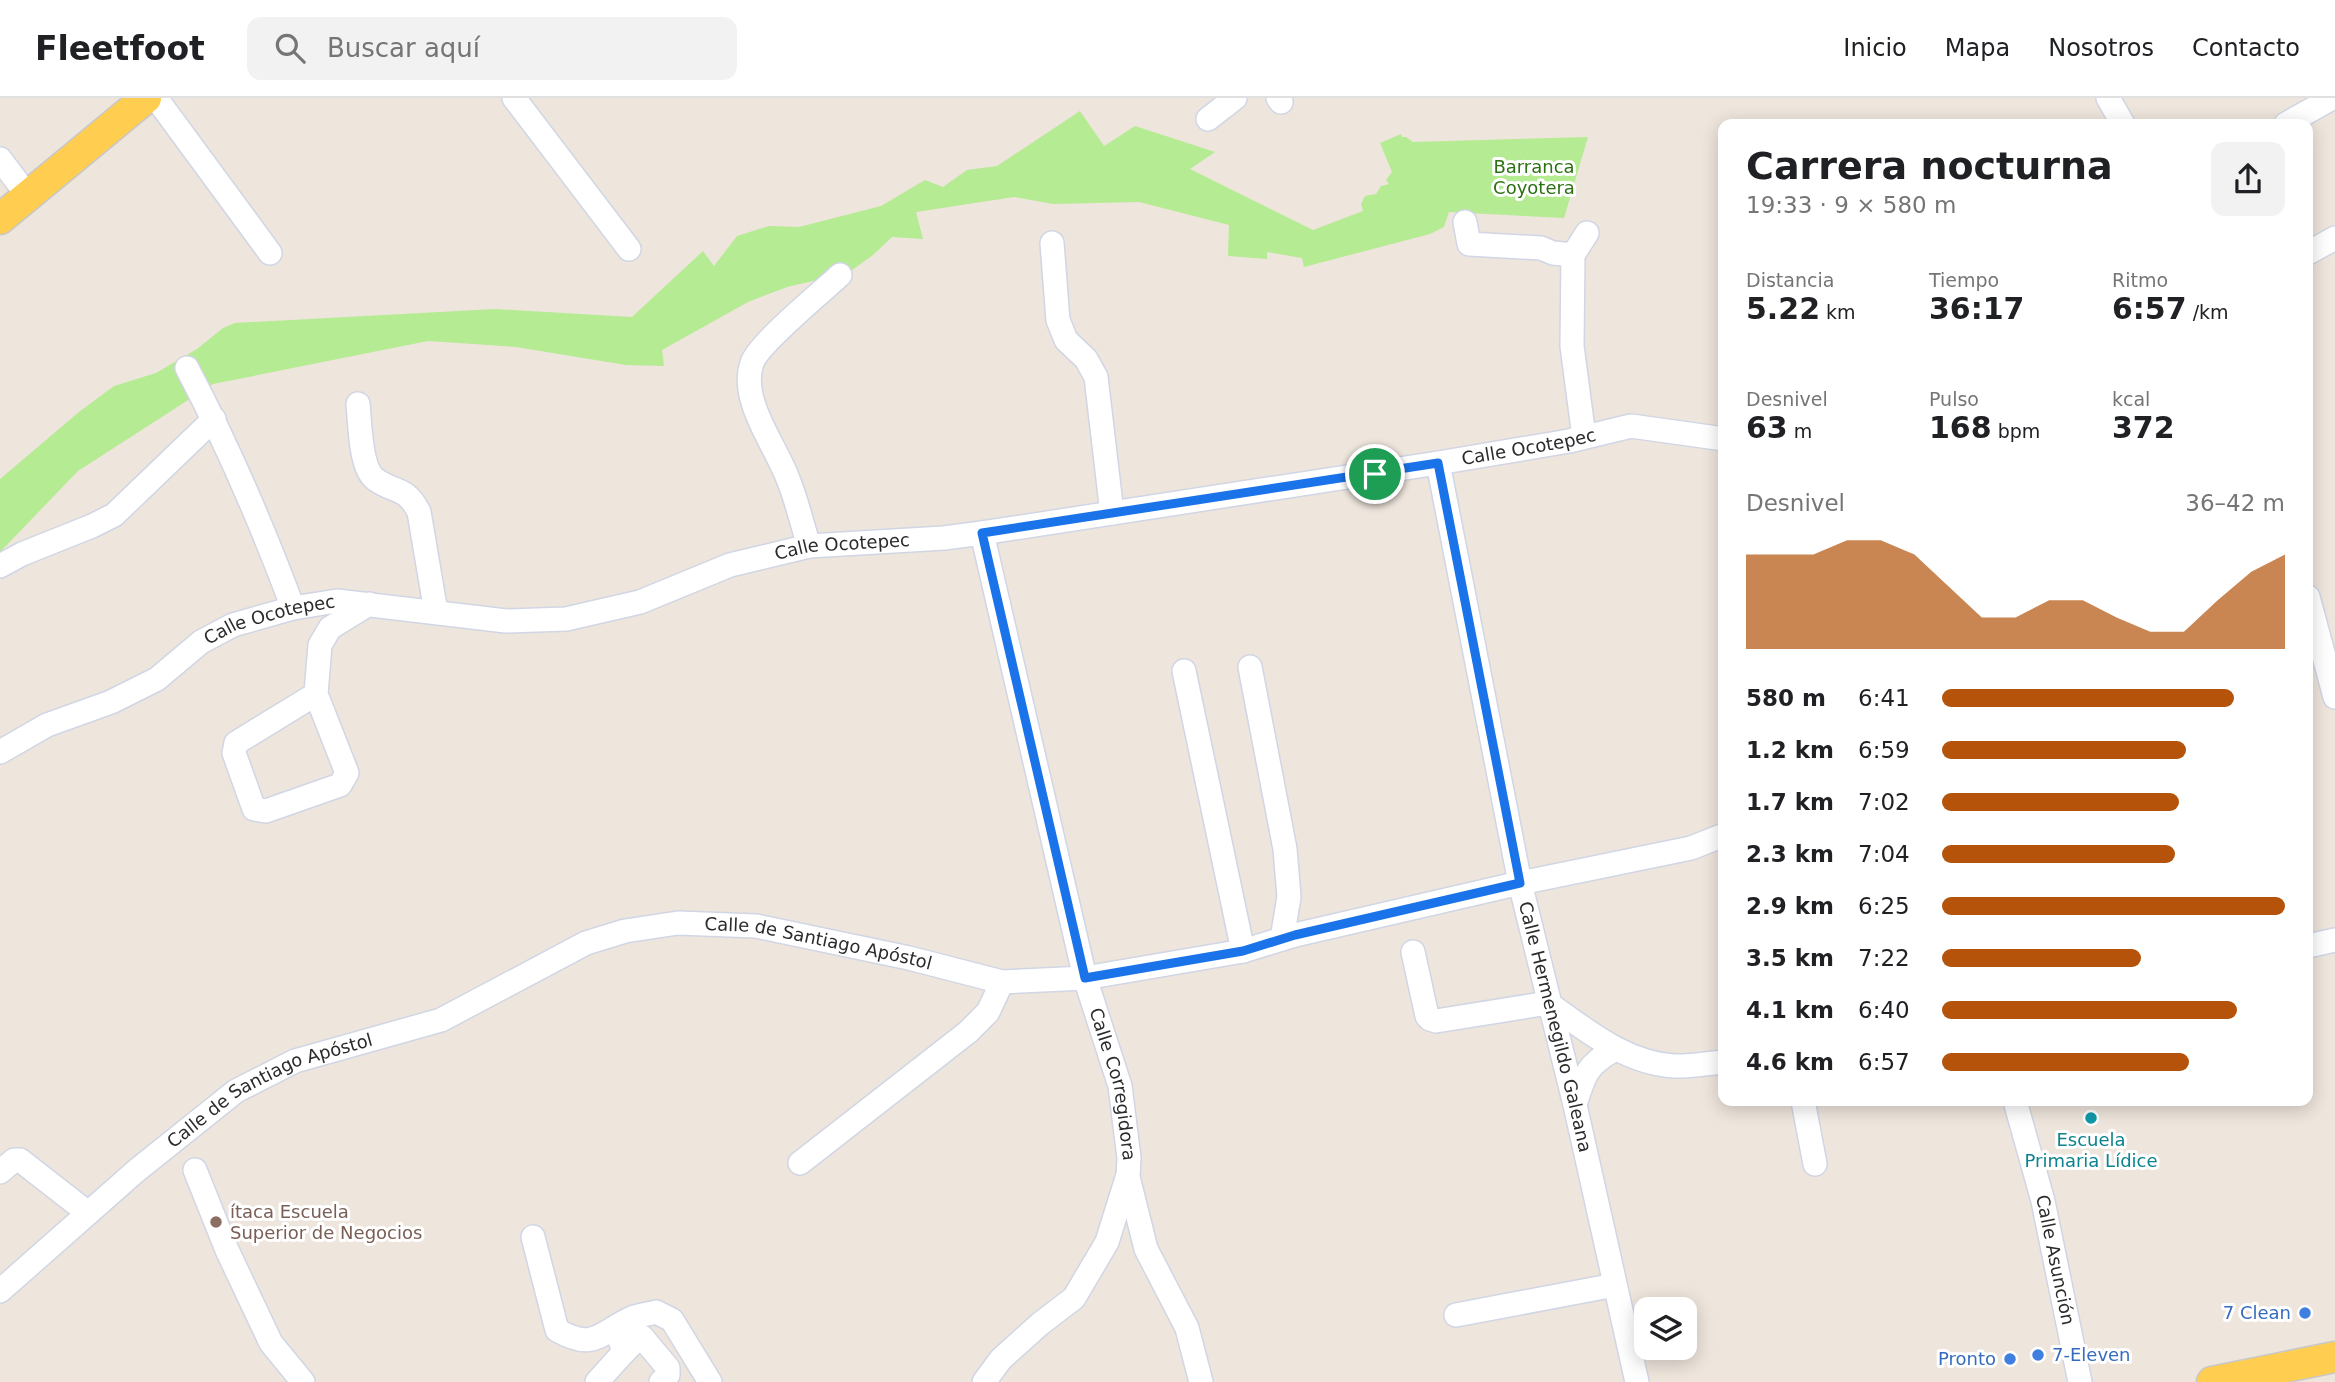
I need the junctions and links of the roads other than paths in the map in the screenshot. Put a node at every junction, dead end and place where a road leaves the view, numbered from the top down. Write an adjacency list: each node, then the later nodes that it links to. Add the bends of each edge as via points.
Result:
1 (146, 98): 11 (main road)
2 (156, 98): 19 (street)
3 (514, 98): 17 (street)
4 (1235, 98): 7 (street)
5 (2108, 98): 8 (street)
6 (2332, 98): 9 (street)
7 (1208, 119)
8 (2120, 119)
9 (2295, 119)
10 (0, 159): 11 (street)
11 (28, 196): 12 (main road)
12 (0, 219)
13 (1465, 222): 20 (street, via 1469,244 1541,248)
14 (1587, 233): 20 (street)
15 (2335, 238): 18 (street)
16 (1052, 243): 28 (street, via 1058,320 1066,340 1086,359 1096,377)
17 (629, 249)
18 (2313, 250)
19 (270, 253)
20 (1573, 255): 25 (street, via 1572,346)
21 (840, 275): 30 (street, via 765,344 752,361 750,378 755,408 788,477)
22 (187, 368): 24 (street)
23 (358, 404): 34 (street, via 366,466 374,478 405,492 419,512)
24 (214, 419): 31 (street, via 114,515); 33 (street, via 263,527)
25 (1584, 437): 26 (street, Calle Ocotepec, via 1631,426); 27 (street, Calle Ocotepec)
26 (1718, 438)
27 (1438, 463): 28 (street, Calle Ocotepec); 42 (street, Calle Hermenegildo Galeana)
28 (1112, 513): 29 (street, Calle Ocotepec)
29 (982, 533): 30 (street, Calle Ocotepec); 48 (street, Calle Corregidora)
30 (809, 546): 34 (street, Calle Ocotepec, via 730,565 640,602 566,619 506,621)
31 (0, 566)
32 (369, 604): 33 (street, Calle Ocotepec, via 337,601); 34 (street, Calle Ocotepec); 38 (street, via 330,628 325,636 320,645)
33 (293, 608): 40 (street, Calle Ocotepec, via 233,625 201,642 157,679 47,725)
34 (436, 612)
35 (2313, 616): 39 (street)
36 (1250, 667): 43 (street, via 1285,849 1289,897)
37 (1184, 671): 46 (street)
38 (316, 694): 38 (street, via 347,773 345,779 340,785 266,811 254,809 234,753 236,743)
39 (2335, 697)
40 (0, 752)
41 (1718, 837): 42 (street, Calle de Santiago Apóstol, via 1691,848)
42 (1520, 883): 43 (street, Calle de Santiago Apóstol); 50 (street, Calle Hermenegildo Galeana)
43 (1282, 939): 46 (street, Calle de Santiago Apóstol)
44 (2335, 940): 45 (street)
45 (2313, 945)
46 (1243, 951): 48 (street, Calle de Santiago Apóstol)
47 (1413, 952): 50 (street, via 1430,1019)
48 (1085, 978): 49 (street, Calle de Santiago Apóstol); 60 (street, Calle Corregidora, via 1120,1086)
49 (1002, 982): 56 (street, via 988,1012 968,1032); 61 (street, Calle de Santiago Apóstol, via 756,926 678,923 625,931 586,943 441,1020 295,1061 236,1091)
50 (1548, 1003): 51 (street); 53 (street, Calle Hermenegildo Galeana)
51 (1616, 1049): 52 (street, via 1674,1066); 53 (street, via 1596,1059 1582,1080)
52 (1718, 1062)
53 (1575, 1105): 63 (street, Calle Hermenegildo Galeana)
54 (1804, 1106): 57 (street)
55 (2016, 1106): 77 (street, Calle Asunción, via 2043,1201)
56 (800, 1163)
57 (1815, 1164)
58 (195, 1170): 70 (street, via 271,1343)
59 (0, 1172): 61 (street, via 20,1160)
60 (1128, 1177): 74 (street, via 1107,1242 1074,1298 1001,1359); 75 (street, Calle Corregidora, via 1146,1249 1187,1328)
61 (88, 1213): 64 (street, Calle de Santiago Apóstol)
62 (533, 1237): 66 (street, via 557,1330 574,1340 592,1340)
63 (1615, 1285): 65 (street); 76 (street, Calle Hermenegildo Galeana)
64 (0, 1291)
65 (1456, 1315)
66 (616, 1328): 67 (street); 73 (street, via 656,1312 672,1320)
67 (624, 1352): 71 (street); 72 (street, via 642,1338 668,1368)
68 (2335, 1357): 69 (main road)
69 (2256, 1378): 78 (main road)
70 (303, 1382)
71 (597, 1382)
72 (661, 1382)
73 (710, 1382)
74 (984, 1382)
75 (1201, 1382)
76 (1637, 1382)
77 (2080, 1382)
78 (2212, 1382)

